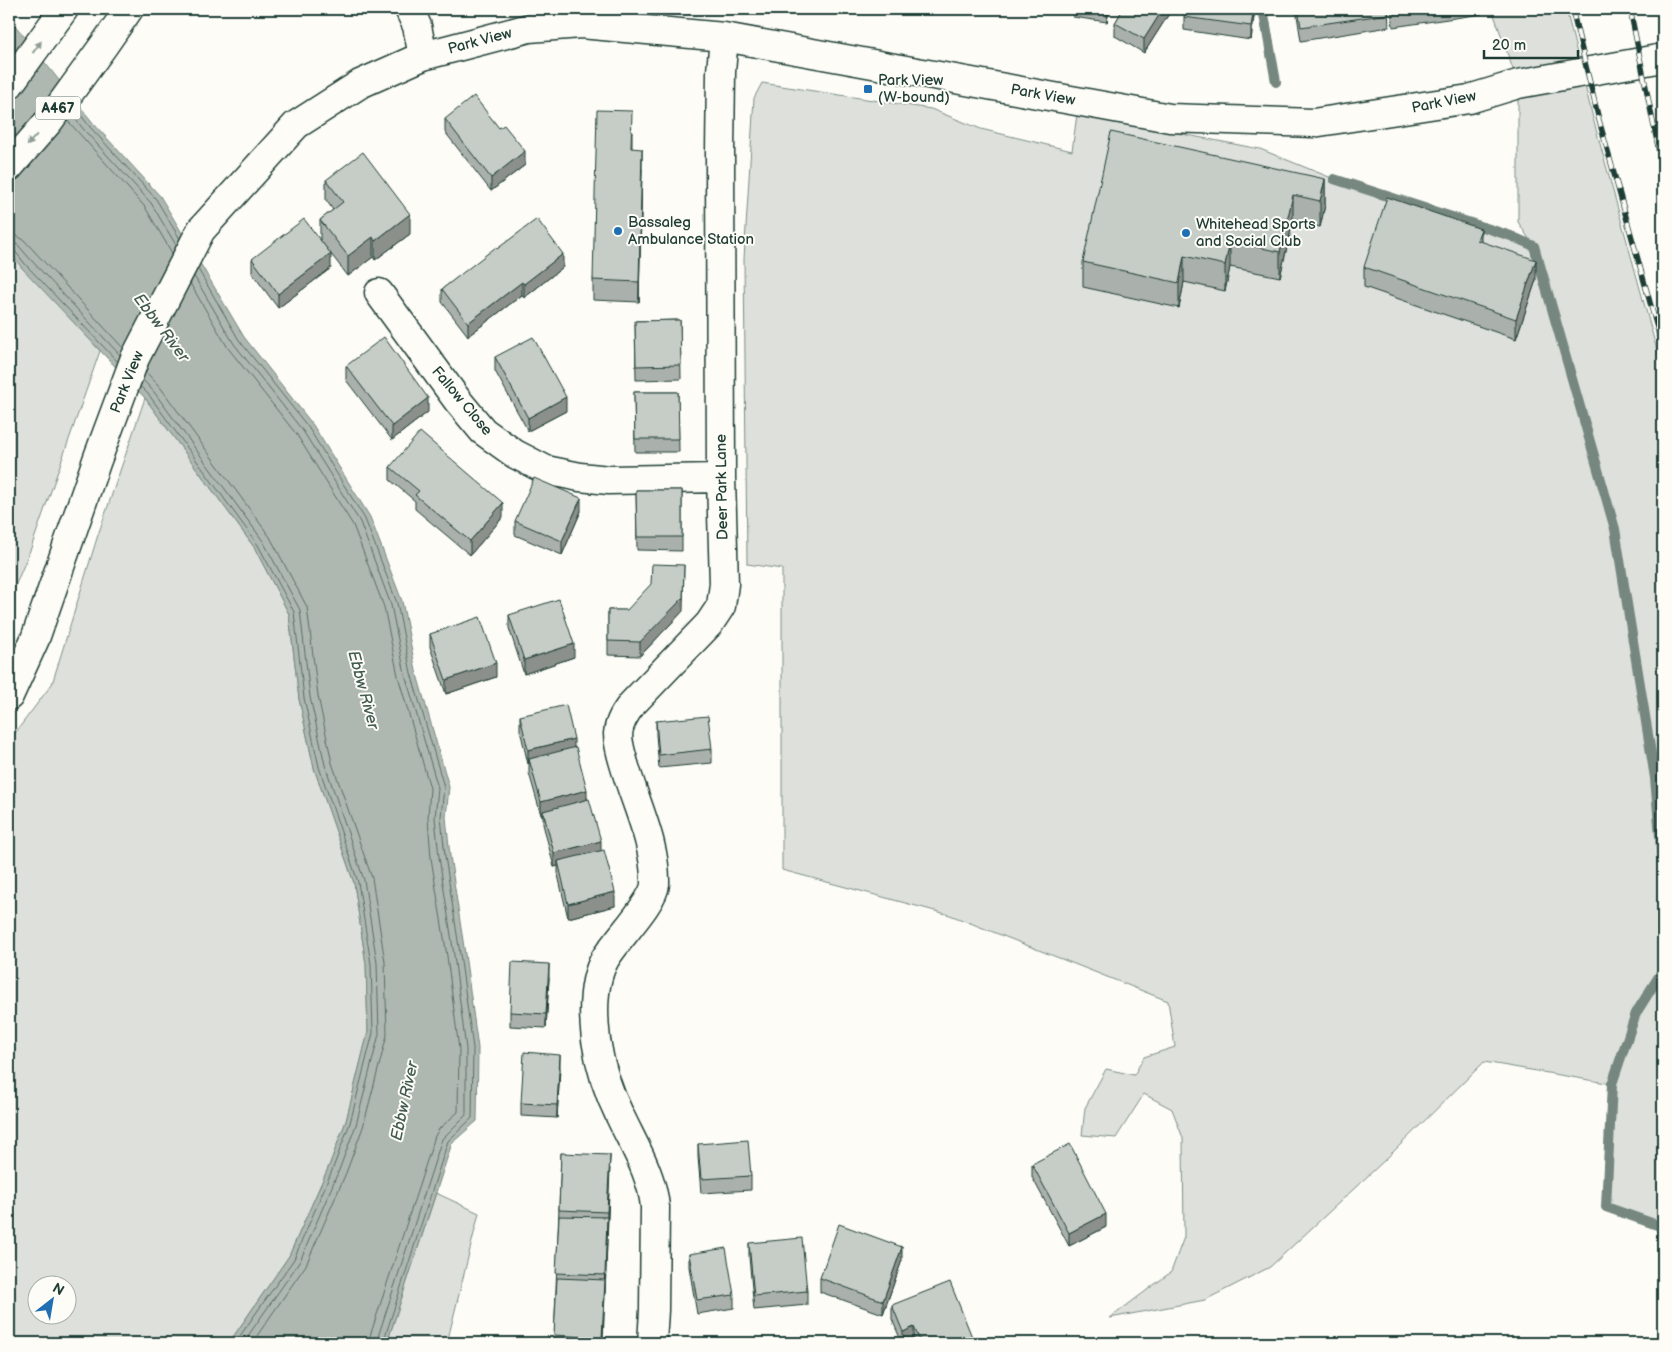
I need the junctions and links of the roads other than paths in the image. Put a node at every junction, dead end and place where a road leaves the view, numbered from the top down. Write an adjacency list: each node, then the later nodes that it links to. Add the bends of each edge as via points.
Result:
1 (64, 9): 8 (street, one-way to 1)
2 (129, 9): 9 (street, A467, one-way to 9, via 48,121)
3 (409, 9): 6 (street, via 417,26)
4 (647, 19): 5 (street, Park View); 6 (street, Park View, via 529,28)
5 (724, 37): 7 (street, Park View, via 1170,118 1313,123 1469,99 1518,84); 11 (street, Deer Park Lane, via 720,97)
6 (423, 56): 12 (street, Park View, via 360,84 296,125 201,230 134,358 35,639)
7 (1663, 58)
8 (9, 85)
9 (9, 167)
10 (379, 293): 11 (street, Fallow Close, via 483,431 515,454 546,470 580,477 609,480)
11 (720, 478): 13 (street, Deer Park Lane, via 724,584 721,606 709,624 632,704 620,723 619,746 649,845 654,892 604,960 594,1012 596,1040 609,1092 654,1190)
12 (9, 696)
13 (652, 1343)

